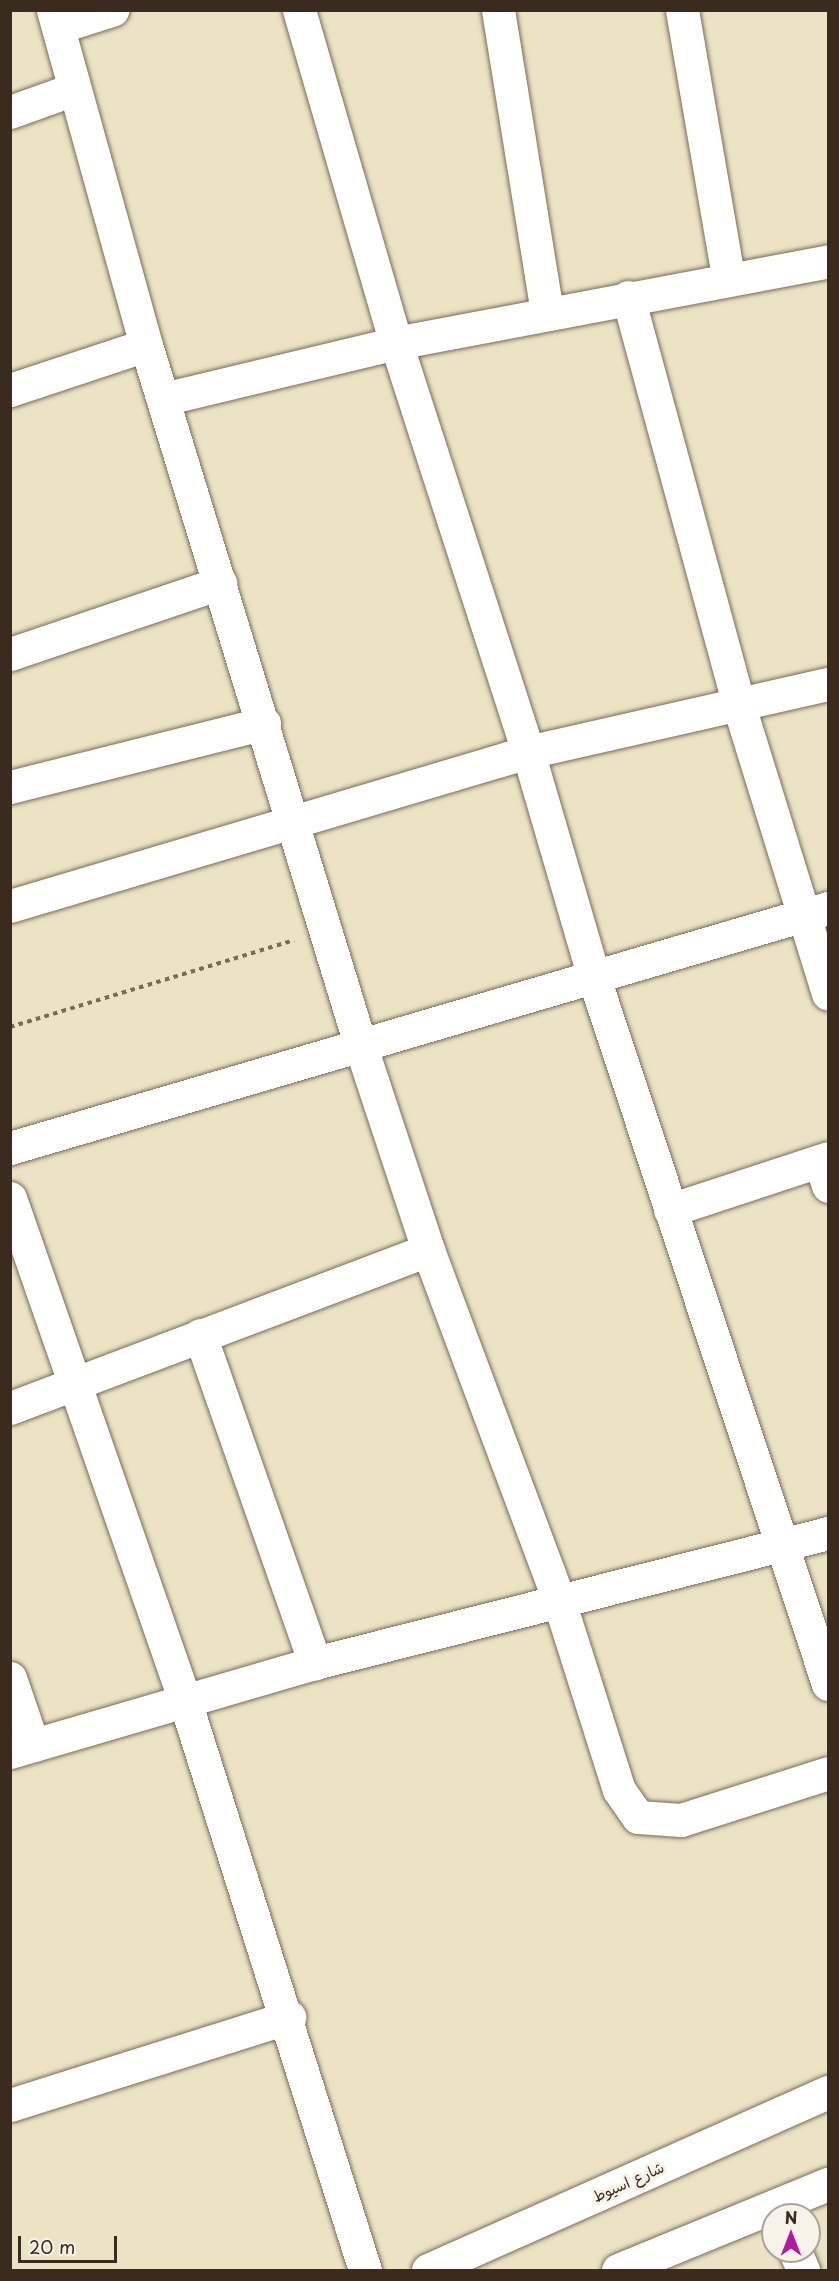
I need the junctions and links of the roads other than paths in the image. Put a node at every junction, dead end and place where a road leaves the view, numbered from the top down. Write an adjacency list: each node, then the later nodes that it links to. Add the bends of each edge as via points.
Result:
1 (112, 10): 5 (street)
2 (299, 10): 12 (street)
3 (498, 10): 11 (street)
4 (682, 10): 9 (street)
5 (56, 19): 6 (street)
6 (74, 89): 7 (street); 13 (street)
7 (10, 112)
8 (828, 261): 9 (street)
9 (728, 277): 10 (street)
10 (628, 297): 11 (street); 19 (street)
11 (547, 313): 12 (street)
12 (396, 343): 15 (street); 21 (street)
13 (146, 345): 14 (street); 15 (street)
14 (10, 390)
15 (163, 399): 16 (street)
16 (220, 583): 17 (street); 20 (street)
17 (10, 654)
18 (828, 684): 19 (street)
19 (739, 706): 21 (street); 25 (street)
20 (264, 723): 22 (street); 23 (street)
21 (528, 752): 23 (street); 26 (street)
22 (10, 787)
23 (295, 823): 24 (street); 28 (street)
24 (10, 906)
25 (816, 912): 26 (street); 27 (street)
26 (593, 975): 28 (street); 32 (street)
27 (828, 994)
28 (360, 1044): 29 (street); 33 (street)
29 (10, 1148)
30 (826, 1168): 32 (street)
31 (10, 1198): 35 (street)
32 (670, 1210): 38 (street)
33 (428, 1250): 34 (street); 39 (street)
34 (200, 1335): 35 (street); 40 (street)
35 (74, 1384): 36 (street); 43 (street)
36 (10, 1408)
37 (828, 1533): 38 (street)
38 (782, 1547): 39 (street); 42 (street)
39 (559, 1601): 40 (street); 45 (street, via 619,1790 638,1817 681,1820)
40 (315, 1663): 43 (street)
41 (10, 1678): 44 (street)
42 (828, 1684)
43 (184, 1701): 44 (street); 46 (street)
44 (22, 1748)
45 (828, 1773)
46 (289, 2017): 48 (street); 52 (street)
47 (828, 2092): 53 (street, شارع اسيوط)
48 (10, 2105)
49 (828, 2184): 50 (street)
50 (794, 2203)
51 (761, 2218): 54 (street)
52 (365, 2271)
53 (428, 2271)
54 (618, 2271)

